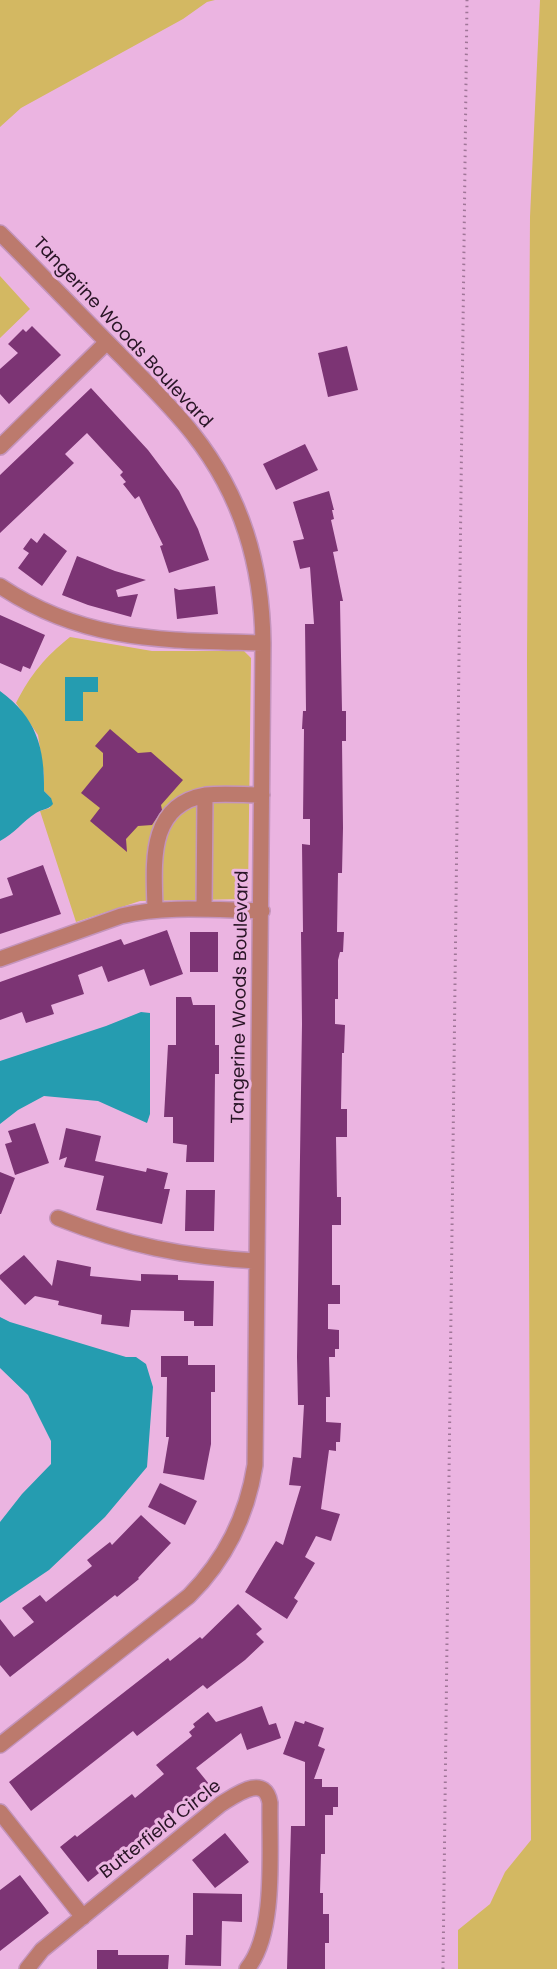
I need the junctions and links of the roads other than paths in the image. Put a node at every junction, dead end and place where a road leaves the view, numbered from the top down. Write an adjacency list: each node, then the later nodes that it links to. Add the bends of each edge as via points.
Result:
1 (0, 233): 2 (street, Tangerine Woods Boulevard)
2 (107, 342): 3 (street); 5 (street, Tangerine Woods Boulevard, via 183,421 229,489 256,565)
3 (0, 447)
4 (0, 586): 5 (street, via 36,609 112,634)
5 (263, 643): 6 (street, Tangerine Woods Boulevard)
6 (262, 795): 7 (street); 10 (street, Tangerine Woods Boulevard)
7 (205, 796): 8 (street, via 178,806 161,829 155,849); 9 (street)
8 (155, 909): 9 (street); 11 (street, via 121,916)
9 (204, 909): 10 (street)
10 (262, 911): 13 (street, Tangerine Woods Boulevard)
11 (0, 959)
12 (58, 1218): 13 (street, via 158,1250)
13 (257, 1261): 14 (street, Tangerine Woods Boulevard, via 255,1465 246,1506 228,1548 189,1596)
14 (0, 1745)
15 (0, 1812): 16 (street)
16 (83, 1917): 17 (street, Butterfield Circle, via 42,1950); 18 (street, Butterfield Circle, via 221,1804 248,1789 264,1790 270,1803 267,1923)
17 (27, 1969)
18 (248, 1969)

